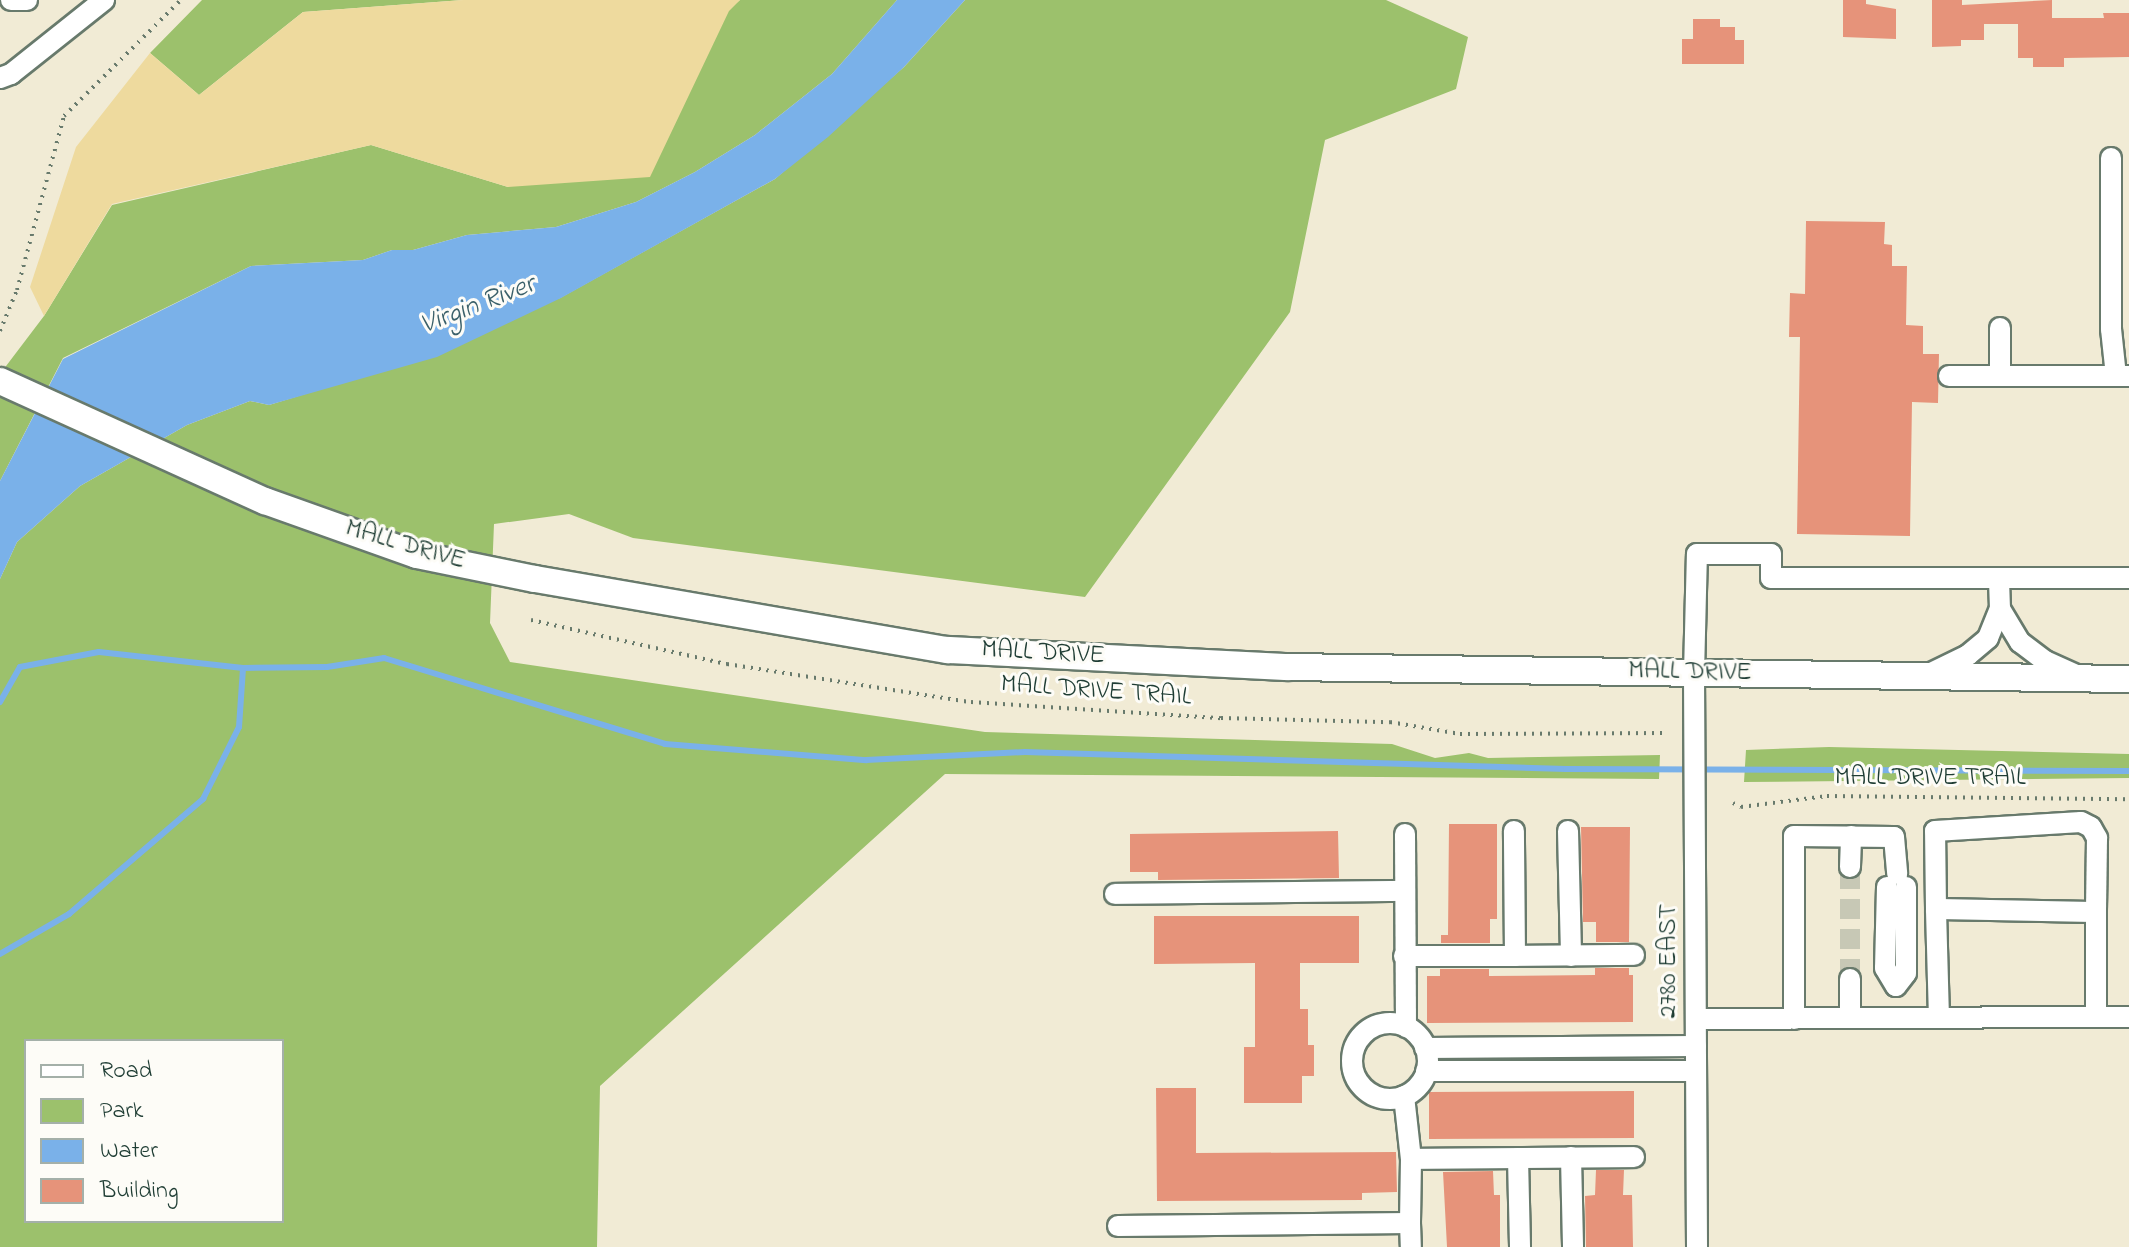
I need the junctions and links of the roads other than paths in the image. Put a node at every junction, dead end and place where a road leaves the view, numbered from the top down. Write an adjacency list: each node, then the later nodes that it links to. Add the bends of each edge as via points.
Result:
1 (11, 0): 2 (street)
2 (27, 0)
3 (104, 0): 4 (street)
4 (0, 78)
5 (2111, 158): 9 (street, via 2111,329)
6 (2000, 328): 8 (street)
7 (1949, 376): 8 (street)
8 (2000, 376): 9 (street)
9 (2123, 376)
10 (0, 381): 14 (main road, MALL DRIVE, via 265,501 417,555 535,579 948,650 1287,667)
11 (1999, 578): 12 (street); 13 (street); 14 (street, 2780 EAST, via 1771,578 1771,554 1697,554)
12 (2129, 578)
13 (2000, 609): 15 (street, via 1988,638 1968,655); 16 (street, via 2020,642)
14 (1694, 674): 15 (main road, MALL DRIVE); 37 (street, 2780 EAST)
15 (1923, 677): 16 (main road, MALL DRIVE)
16 (2084, 679): 17 (main road, MALL DRIVE)
17 (2129, 679)
18 (1514, 831): 29 (street)
19 (1568, 831): 30 (street)
20 (1405, 834): 23 (street)
21 (1851, 836): 22 (street); 35 (street, via 1894,837 1906,973 1896,986); 38 (street, via 1794,836)
22 (1850, 867)
23 (1404, 891): 24 (street); 28 (street)
24 (1115, 894)
25 (1936, 909): 26 (street); 26 (street, via 1935,831 2081,822 2097,838); 36 (street)
26 (2096, 912): 32 (street)
27 (1634, 955): 30 (street)
28 (1404, 956): 29 (street); 39 (street)
29 (1515, 956): 30 (street)
30 (1571, 956)
31 (1850, 979): 34 (street)
32 (2096, 1017): 33 (street); 36 (street)
33 (2129, 1017)
34 (1850, 1018): 35 (street); 38 (street)
35 (1896, 1018): 36 (street)
36 (1939, 1018)
37 (1696, 1019): 38 (street); 40 (street, 2780 EAST)
38 (1794, 1019)
39 (1406, 1027): 41 (street); 44 (street, via 1394,1023 1370,1028 1354,1048 1352,1060 1359,1083 1368,1092 1392,1099)
40 (1696, 1046): 41 (street); 43 (street, 2780 EAST)
41 (1425, 1048): 42 (street)
42 (1426, 1071): 43 (street); 44 (street)
43 (1696, 1071): 54 (street, 2780 EAST)
44 (1404, 1096): 48 (street)
45 (1571, 1157): 46 (street); 47 (street); 53 (street)
46 (1634, 1157)
47 (1518, 1158): 48 (street); 52 (street)
48 (1411, 1159): 49 (street)
49 (1410, 1223): 50 (street); 51 (street)
50 (1118, 1226)
51 (1411, 1247)
52 (1520, 1247)
53 (1573, 1247)
54 (1697, 1247)

